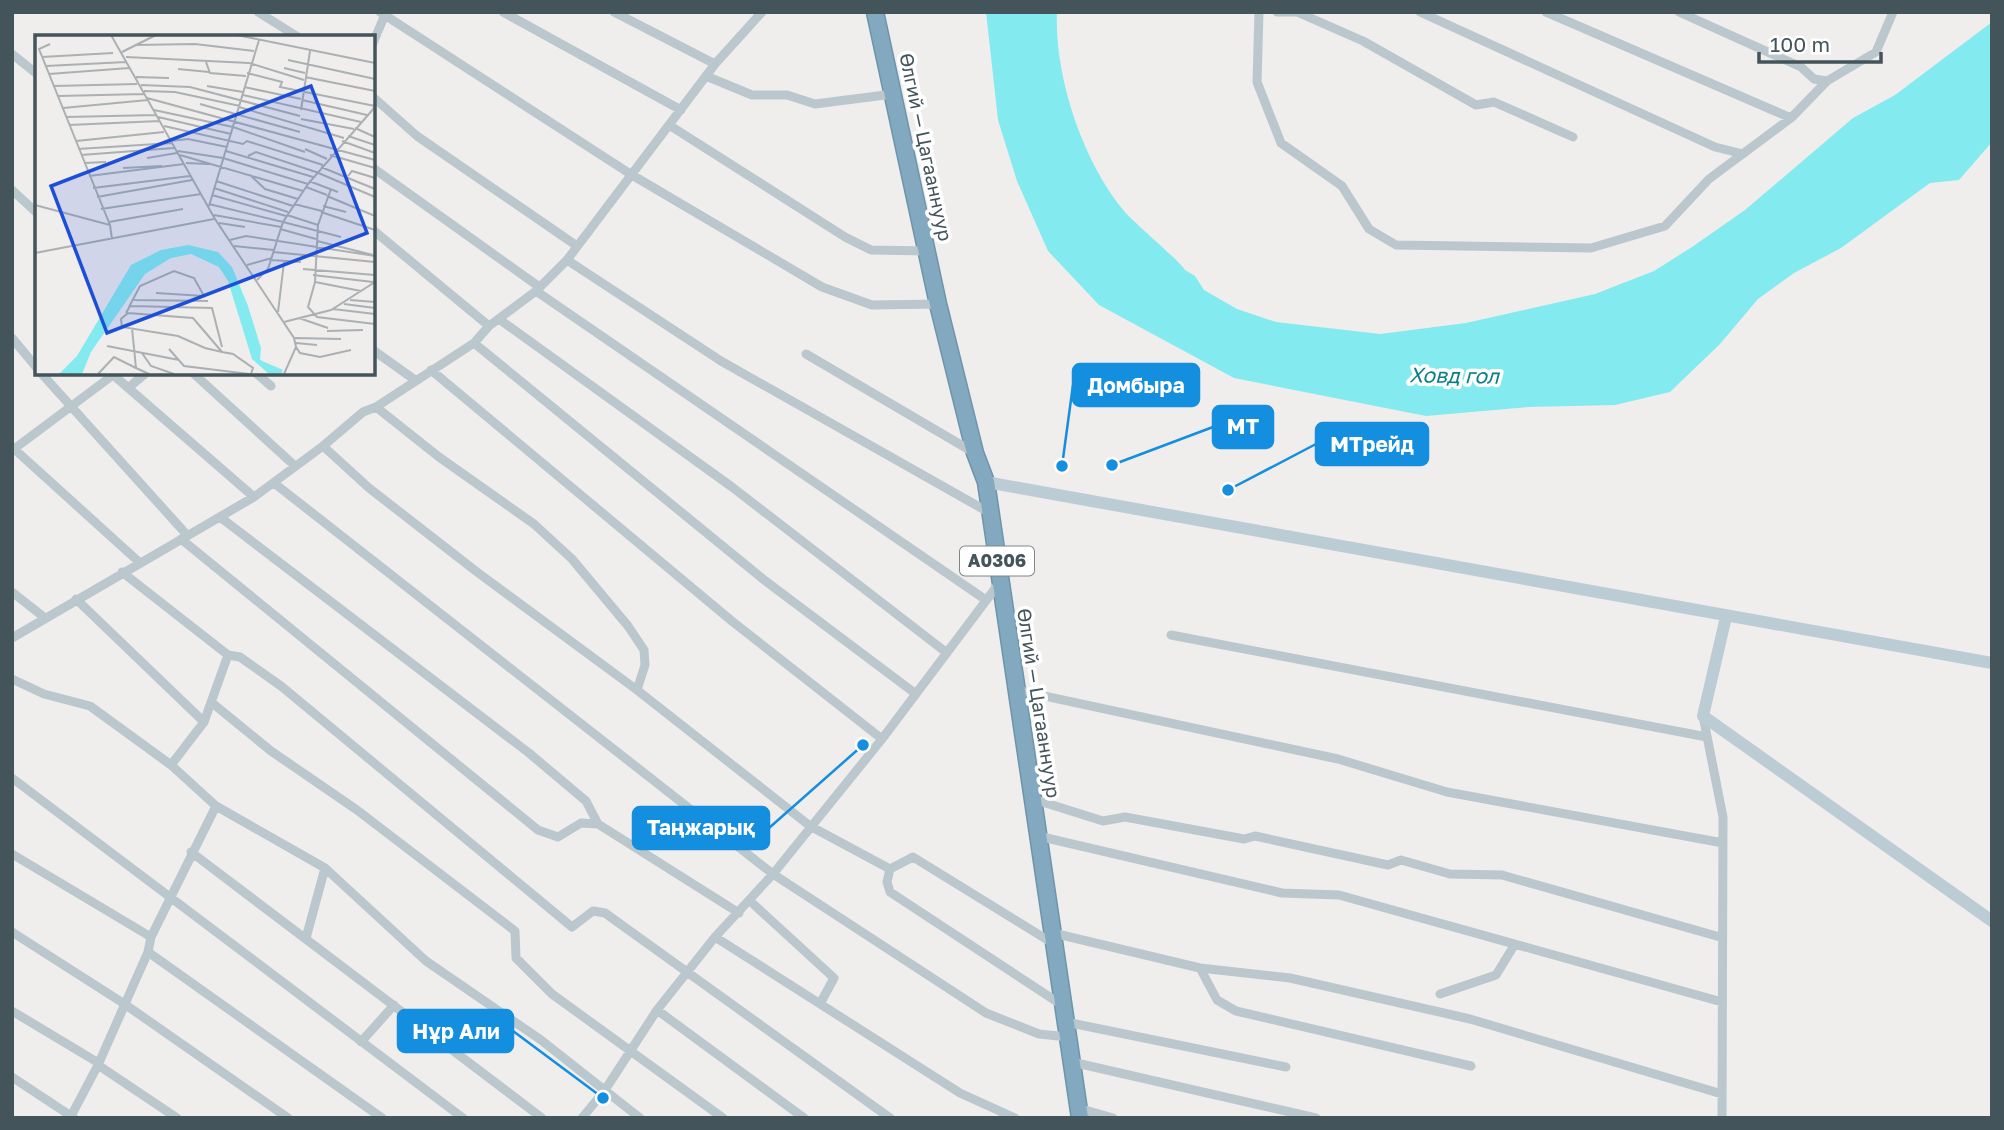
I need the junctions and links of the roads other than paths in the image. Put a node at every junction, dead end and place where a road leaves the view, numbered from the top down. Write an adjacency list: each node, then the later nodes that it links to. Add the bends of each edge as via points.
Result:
1 (258, 12): 15 (street)
2 (503, 12): 24 (street)
3 (614, 12): 14 (street)
4 (762, 12): 18 (street)
5 (875, 12): 22 (highway, Өлгий — Цагааннуур / A0306)
6 (1259, 12): 28 (street, via 1257,82 1281,144 1342,186 1369,229 1396,245 1591,248 1665,226 1709,179)
7 (1277, 12): 8 (street)
8 (1296, 12): 27 (street, via 1363,41 1476,105 1494,102)
9 (1420, 12): 28 (street, via 1716,147)
10 (1546, 12): 25 (street)
11 (1679, 12): 21 (street, via 1801,67 1814,79)
12 (1893, 12): 21 (street, via 1876,52)
13 (384, 13): 16 (street); 30 (street)
14 (632, 16): 18 (street)
15 (295, 35)
16 (374, 40)
17 (12, 54): 19 (street)
18 (715, 64): 20 (street)
19 (35, 72)
20 (706, 76): 22 (street, via 752,95 787,95 815,104); 24 (street)
21 (1827, 80): 25 (street)
22 (893, 94): 35 (highway, Өлгий — Цагааннуур / A0306)
23 (374, 98): 34 (street, via 417,136)
24 (681, 110): 26 (street)
25 (1791, 118): 28 (street)
26 (669, 125): 30 (street); 35 (street, via 871,250)
27 (1573, 137)
28 (1743, 154)
29 (374, 169): 37 (street)
30 (632, 175): 34 (street); 38 (street, via 845,298 872,305)
31 (12, 190): 32 (street)
32 (35, 211)
33 (374, 231): 40 (street)
34 (577, 246): 36 (street)
35 (927, 251): 38 (highway, Өлгий — Цагааннуур / A0306)
36 (567, 260): 37 (street); 64 (street, via 721,361)
37 (537, 288): 39 (street); 72 (street)
38 (938, 304): 59 (highway, Өлгий — Цагааннуур / A0306)
39 (499, 319): 40 (street); 77 (street, via 732,487)
40 (489, 326): 42 (street)
41 (12, 338): 45 (street)
42 (474, 343): 46 (street); 83 (street, via 763,579)
43 (374, 351): 52 (street)
44 (806, 354): 59 (street)
45 (35, 366)
46 (431, 370): 52 (street); 88 (street)
47 (42, 374): 56 (street)
48 (112, 374): 54 (street); 56 (street)
49 (145, 374): 54 (street)
50 (194, 374): 60 (street)
51 (257, 374): 53 (street)
52 (415, 380): 55 (street)
53 (271, 386)
54 (128, 388): 63 (street)
55 (376, 407): 57 (street, via 363,412); 81 (street, via 534,524 572,559 644,650 645,665)
56 (71, 409): 58 (street); 66 (street)
57 (323, 446): 60 (street); 81 (street, via 369,488)
58 (13, 448): 67 (street)
59 (975, 453): 61 (highway, Өлгий — Цагааннуур / A0306)
60 (295, 466): 62 (street)
61 (986, 482): 64 (highway, Өлгий — Цагааннуур / A0306); 73 (street)
62 (274, 483): 63 (street); 101 (street)
63 (254, 497): 65 (street)
64 (989, 513): 69 (highway, Өлгий — Цагааннуур / A0306)
65 (220, 517): 66 (street); 93 (street, via 529,753 586,801)
66 (184, 537): 67 (street); 93 (street, via 538,830 558,837 581,823)
67 (139, 562): 68 (street)
68 (122, 572): 71 (street); 78 (street)
69 (1000, 582): 72 (street); 82 (highway, Өлгий — Цагааннуур / A0306)
70 (12, 592): 74 (street)
71 (76, 599): 74 (street); 86 (street)
72 (986, 600): 77 (street)
73 (1726, 617): 79 (street); 85 (street)
74 (45, 618): 76 (street)
75 (1171, 635): 87 (street)
76 (12, 638)
77 (947, 653): 83 (street)
78 (228, 655): 84 (street); 115 (street, via 240,657 281,686 572,927 593,911 605,913)
79 (1992, 663)
80 (12, 679): 89 (street, via 44,694 90,706)
81 (637, 690): 94 (street)
82 (1016, 690): 91 (highway, Өлгий — Цагааннуур / A0306); 96 (street, via 1338,759 1447,792)
83 (916, 694): 88 (street)
84 (211, 702): 86 (street); 125 (street, via 515,931 516,958 552,994)
85 (1703, 716): 87 (street); 105 (street)
86 (205, 722): 89 (street)
87 (1707, 737): 96 (street, via 1723,817)
88 (882, 739): 94 (street)
89 (171, 765): 92 (street)
90 (12, 778): 102 (street)
91 (1033, 800): 95 (highway, Өлгий — Цагааннуур / A0306); 109 (street, via 1103,821 1125,817 1244,839 1255,836 1388,865 1401,860 1450,874 1502,875)
92 (216, 806): 97 (street); 99 (street)
93 (597, 824): 104 (street)
94 (810, 826): 100 (street); 101 (street)
95 (1038, 836): 111 (highway, Өлгий — Цагааннуур / A0306); 112 (street, via 1282,893 1339,895)
96 (1723, 843): 109 (street)
97 (191, 852): 102 (street); 110 (street)
98 (12, 854): 107 (street)
99 (325, 868): 110 (street); 131 (street, via 426,961)
100 (890, 869): 111 (street, via 913,857); 123 (street, via 890,892)
101 (773, 874): 103 (street); 123 (street, via 986,1013 1039,1034)
102 (170, 899): 107 (street); 124 (street)
103 (750, 901): 104 (street); 117 (street, via 834,978)
104 (739, 913): 108 (street)
105 (1992, 921)
106 (12, 932): 119 (street)
107 (151, 937): 113 (street)
108 (715, 937): 115 (street); 117 (street)
109 (1720, 937): 118 (street)
110 (306, 938): 120 (street)
111 (1054, 939): 114 (street); 123 (highway, Өлгий — Цагааннуур / A0306)
112 (1515, 944): 116 (street, via 1496,975); 118 (street)
113 (148, 952): 119 (street); 137 (street)
114 (1200, 968): 128 (street, via 1217,1000 1236,1011); 132 (street, via 1290,978 1470,1019)
115 (688, 971): 121 (street); 144 (street)
116 (1440, 993)
117 (821, 1002): 145 (street, via 960,1093)
118 (1722, 1002): 132 (street)
119 (123, 1003): 127 (street); 136 (street)
120 (394, 1005): 124 (street); 139 (street)
121 (657, 1010): 125 (street); 143 (street)
122 (12, 1011): 127 (street)
123 (1066, 1022): 126 (highway, Өлгий — Цагааннуур / A0306); 129 (street)
124 (361, 1042): 138 (street)
125 (630, 1052): 131 (street); 142 (street)
126 (1072, 1062): 133 (highway, Өлгий — Цагааннуур / A0306); 147 (street)
127 (98, 1064): 134 (street); 135 (street)
128 (1471, 1066)
129 (1286, 1067)
130 (12, 1077): 134 (street)
131 (605, 1090): 140 (street); 141 (street)
132 (1722, 1094): 148 (street)
133 (1079, 1113): 146 (street)
134 (72, 1117)
135 (177, 1118)
136 (288, 1118)
137 (382, 1118)
138 (463, 1118)
139 (542, 1118)
140 (582, 1118)
141 (640, 1118)
142 (723, 1118)
143 (804, 1118)
144 (890, 1118)
145 (1015, 1118)
146 (1113, 1118)
147 (1316, 1118)
148 (1722, 1118)

